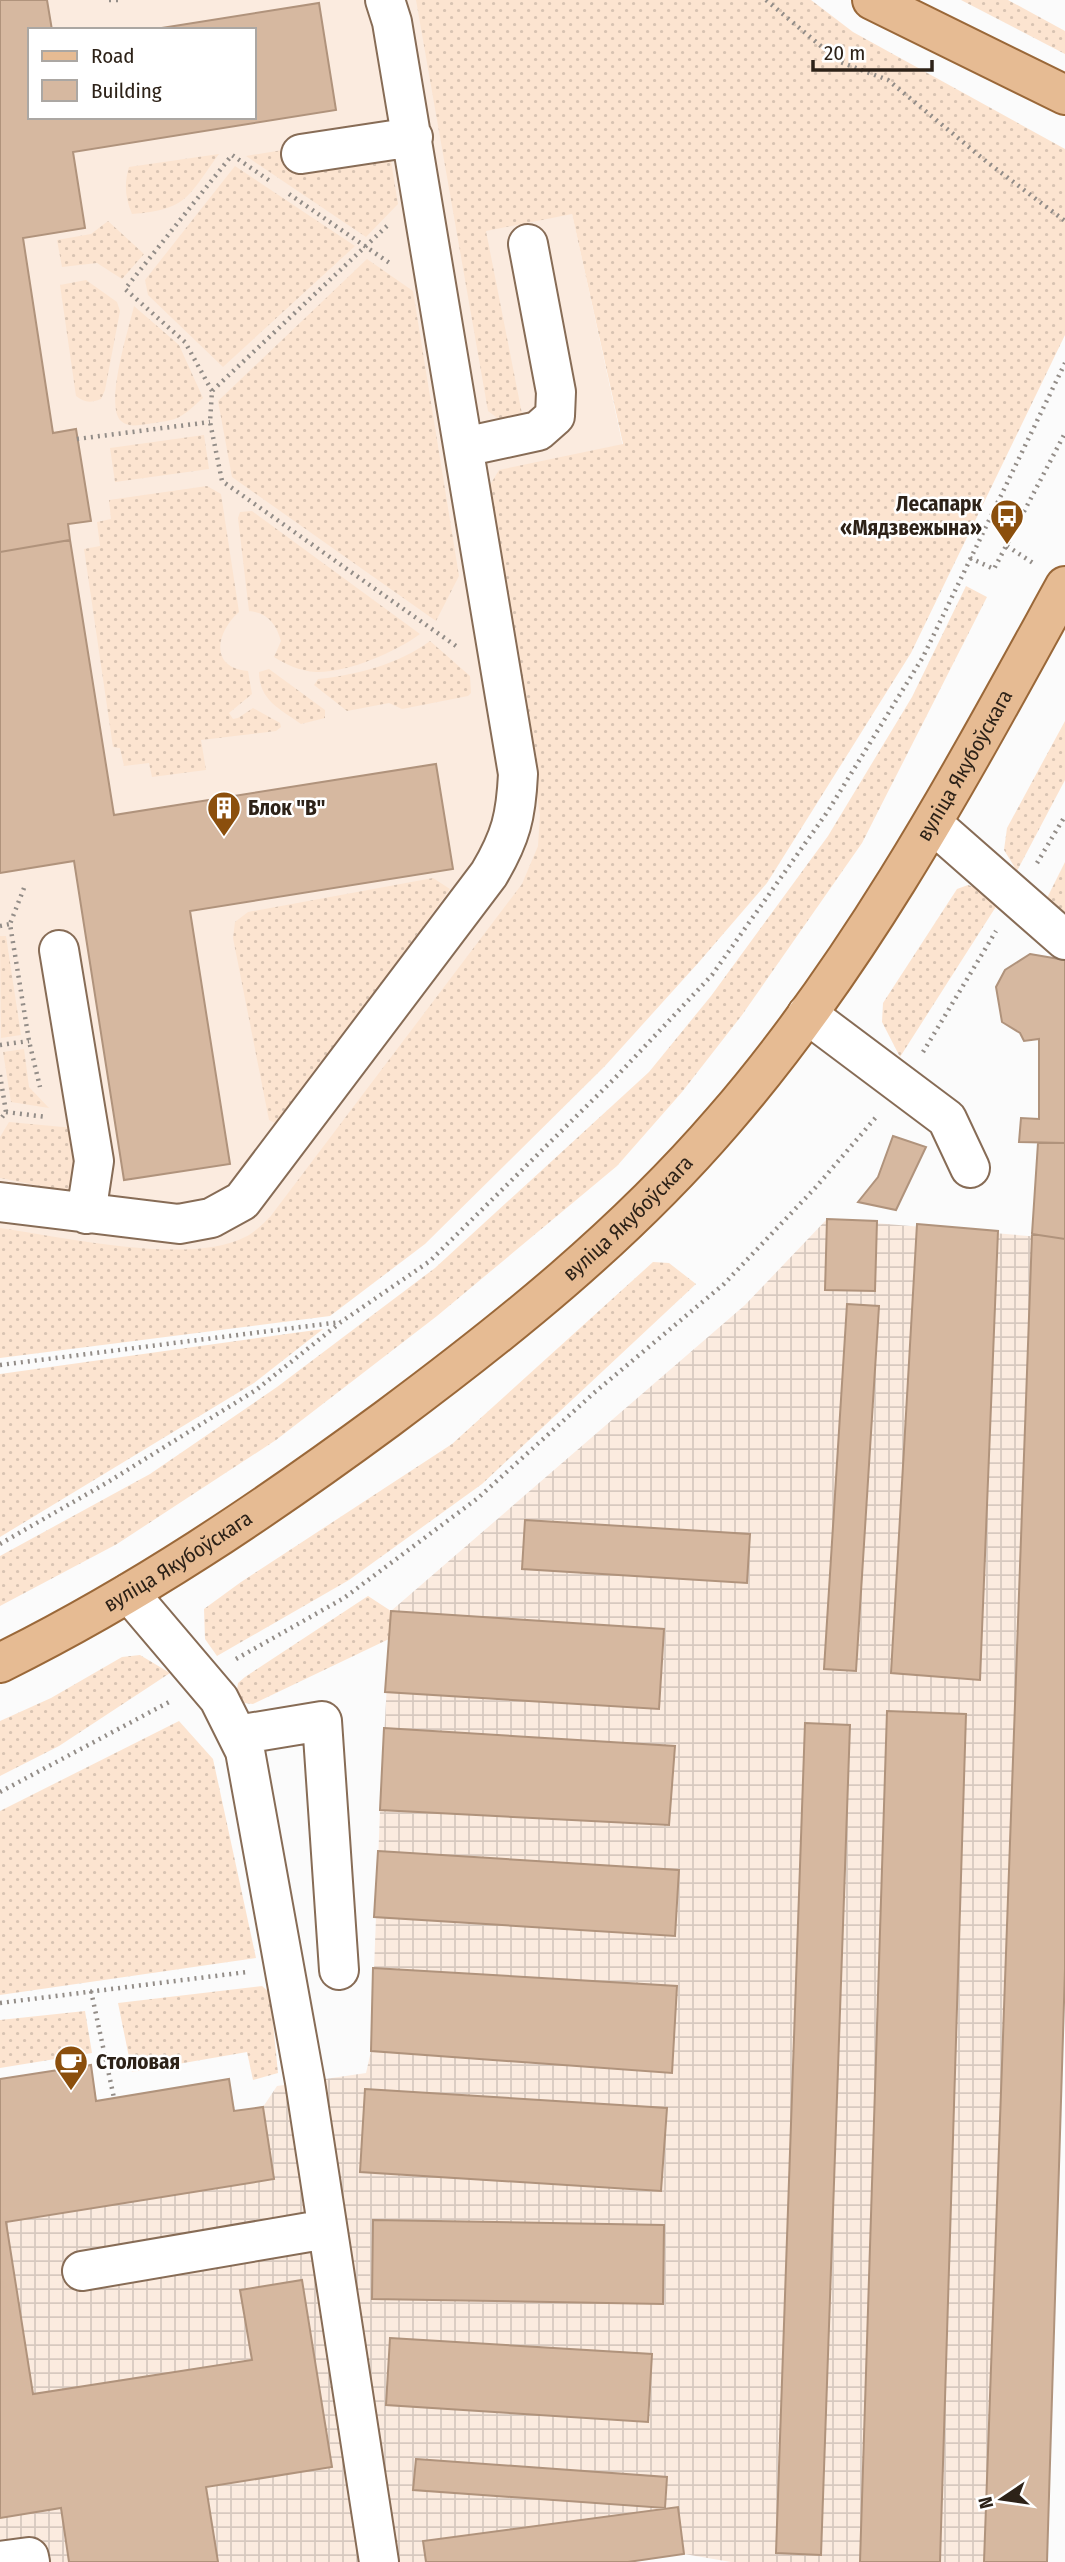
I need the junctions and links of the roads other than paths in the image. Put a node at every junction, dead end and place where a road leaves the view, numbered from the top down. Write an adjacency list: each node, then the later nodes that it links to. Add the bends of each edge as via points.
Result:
1 (385, 0): 4 (lane)
2 (872, 0): 3 (main road)
3 (1065, 95)
4 (413, 137): 5 (lane); 7 (lane)
5 (301, 154)
6 (528, 244): 7 (lane, via 556,392 555,416 538,431)
7 (464, 447): 15 (lane, via 519,774 508,842 489,874 242,1201 211,1218 179,1224)
8 (1065, 586): 9 (main road, вуліца Якубоўскага)
9 (934, 825): 10 (lane); 12 (main road, вуліца Якубоўскага)
10 (1065, 940)
11 (59, 950): 15 (lane, via 93,1161)
12 (807, 1014): 13 (lane, via 947,1119); 16 (main road, вуліца Якубоўскага, via 724,1120 589,1260 482,1348 353,1444 201,1551)
13 (970, 1168)
14 (0, 1202): 15 (lane)
15 (86, 1214)
16 (129, 1593): 17 (main road, вуліца Якубоўскага); 18 (lane, via 219,1699)
17 (0, 1663)
18 (237, 1735): 19 (lane, via 322,1721); 20 (lane, via 245,1751)
19 (339, 1970)
20 (327, 2229): 21 (lane); 24 (lane)
21 (82, 2272)
22 (0, 2561): 23 (lane, via 29,2557)
23 (30, 2562)
24 (379, 2562)

